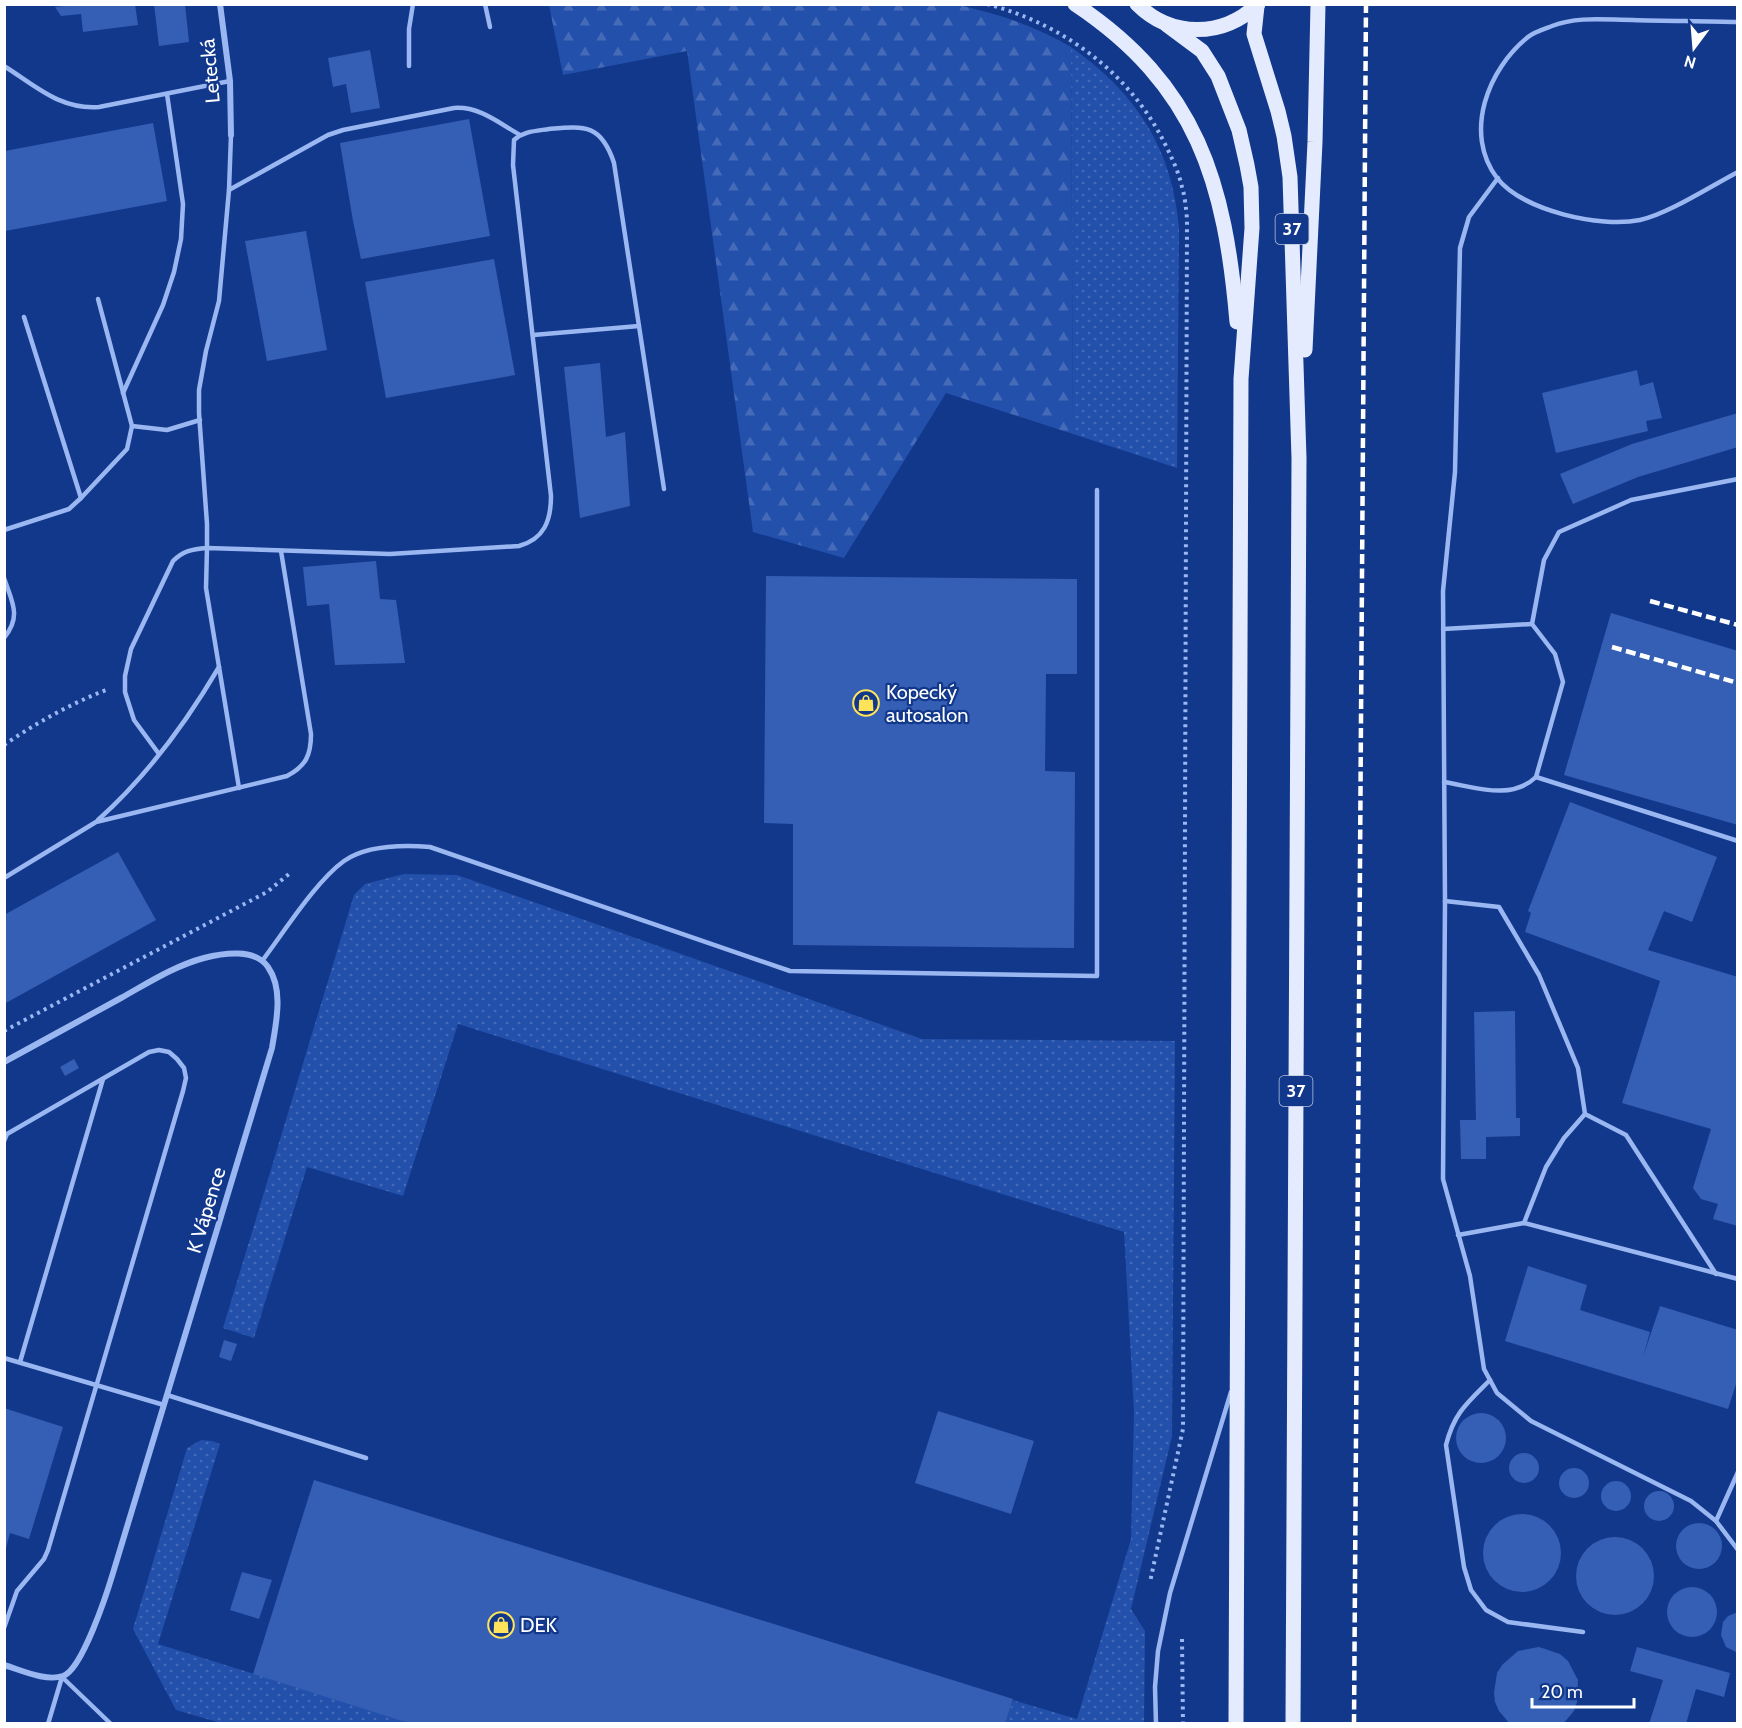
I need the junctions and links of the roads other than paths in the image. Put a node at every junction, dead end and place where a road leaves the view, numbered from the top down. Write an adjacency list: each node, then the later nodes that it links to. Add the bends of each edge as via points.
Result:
1 (220, 4): 13 (street, Letecká)
2 (413, 4): 12 (lane)
3 (485, 4): 10 (lane)
4 (1075, 4): 24 (main road, via 1148,64 1177,102 1197,138 1225,224)
5 (1137, 4): 9 (main road, 37)
6 (1318, 4): 28 (main road, 37)
7 (1258, 5): 9 (main road, 37, via 1238,20 1215,28); 28 (main road, 37, via 1254,34 1278,111 1290,177)
8 (1737, 22): 18 (lane, via 1581,19 1529,36 1497,70 1486,96 1483,141 1488,162)
9 (1167, 25): 24 (main road, 37, via 1202,51 1218,76 1248,165 1252,228)
10 (490, 27)
11 (4, 66): 14 (lane, via 57,99 85,108)
12 (409, 66)
13 (230, 81): 14 (lane); 15 (street, Letecká)
14 (168, 94): 25 (lane, via 183,204 181,239 163,305)
15 (231, 135): 19 (lane)
16 (520, 135): 19 (lane, via 477,110 463,107 328,135); 22 (lane, via 583,127 606,144 614,163); 23 (lane, via 514,140 513,165)
17 (1737, 172): 18 (lane, via 1660,213 1640,220 1618,221 1563,214 1531,203 1512,193)
18 (1498, 178): 38 (lane, via 1469,218 1460,248 1455,472)
19 (230, 190): 26 (lane, via 219,301 199,390)
20 (98, 299): 25 (lane)
21 (24, 317): 32 (lane)
22 (639, 326): 23 (lane); 30 (lane)
23 (533, 335): 35 (lane, via 551,496 548,520 538,538 519,546 413,554)
24 (1241, 379): 61 (main road, 37)
25 (123, 393): 27 (lane)
26 (200, 420): 27 (lane, via 167,430); 34 (lane)
27 (132, 426): 32 (lane, via 126,449)
28 (1299, 458): 78 (main road, 37)
29 (1737, 479): 37 (lane, via 1631,500 1559,532 1544,560)
30 (664, 489)
31 (1097, 490): 49 (lane, via 1097,976 790,971 430,847 402,845 345,860 324,879)
32 (81, 498): 33 (lane, via 69,509)
33 (4, 530)
34 (207, 548): 35 (lane); 40 (lane, via 206,588); 41 (lane, via 181,553 172,561 127,663 128,704 134,720)
35 (281, 551): 44 (lane, via 311,747 309,758 299,770)
36 (4, 578): 39 (lane, via 15,619)
37 (1532, 624): 38 (lane); 42 (lane, via 1555,654 1563,682)
38 (1443, 629): 43 (lane)
39 (4, 638)
40 (219, 666): 41 (lane); 44 (lane)
41 (159, 754): 45 (lane)
42 (1536, 777): 43 (lane, via 1526,786 1505,792); 46 (lane)
43 (1444, 782): 48 (lane)
44 (239, 788): 45 (lane)
45 (96, 822): 47 (lane)
46 (1737, 841)
47 (4, 878)
48 (1445, 901): 52 (lane, via 1499,907 1539,975 1578,1068); 56 (lane, via 1443,1179)
49 (262, 961): 50 (street, via 230,954 185,964); 64 (street, K Vápence, via 276,986 272,1048)
50 (4, 1062)
51 (103, 1079): 53 (lane); 60 (lane); 63 (lane, via 159,1050 177,1059 186,1078)
52 (1585, 1114): 55 (lane, via 1546,1167); 57 (lane, via 1626,1136)
53 (5, 1132): 54 (lane)
54 (4, 1141)
55 (1524, 1223): 56 (lane); 57 (lane)
56 (1458, 1235): 62 (lane, via 1470,1276 1484,1369)
57 (1716, 1274): 58 (lane)
58 (1737, 1279)
59 (4, 1358): 60 (lane)
60 (20, 1362): 63 (lane)
61 (1237, 1372): 76 (lane, via 1164,1621 1156,1675); 77 (main road, 37)
62 (1490, 1380): 68 (lane, via 1497,1393 1531,1421 1691,1501); 71 (lane, via 1459,1411 1446,1445 1471,1590 1486,1610 1508,1622)
63 (96, 1385): 65 (lane); 70 (lane, via 48,1550 17,1591)
64 (167, 1395): 65 (street, K Vápence); 66 (lane)
65 (164, 1405): 73 (street, K Vápence, via 98,1619 75,1664)
66 (366, 1458)
67 (1737, 1472): 68 (lane)
68 (1716, 1521): 69 (lane)
69 (1737, 1550)
70 (4, 1628)
71 (1583, 1632)
72 (4, 1665): 73 (street)
73 (62, 1677): 74 (lane); 75 (lane)
74 (48, 1724)
75 (111, 1724)
76 (1156, 1724)
77 (1236, 1724)
78 (1293, 1724)

